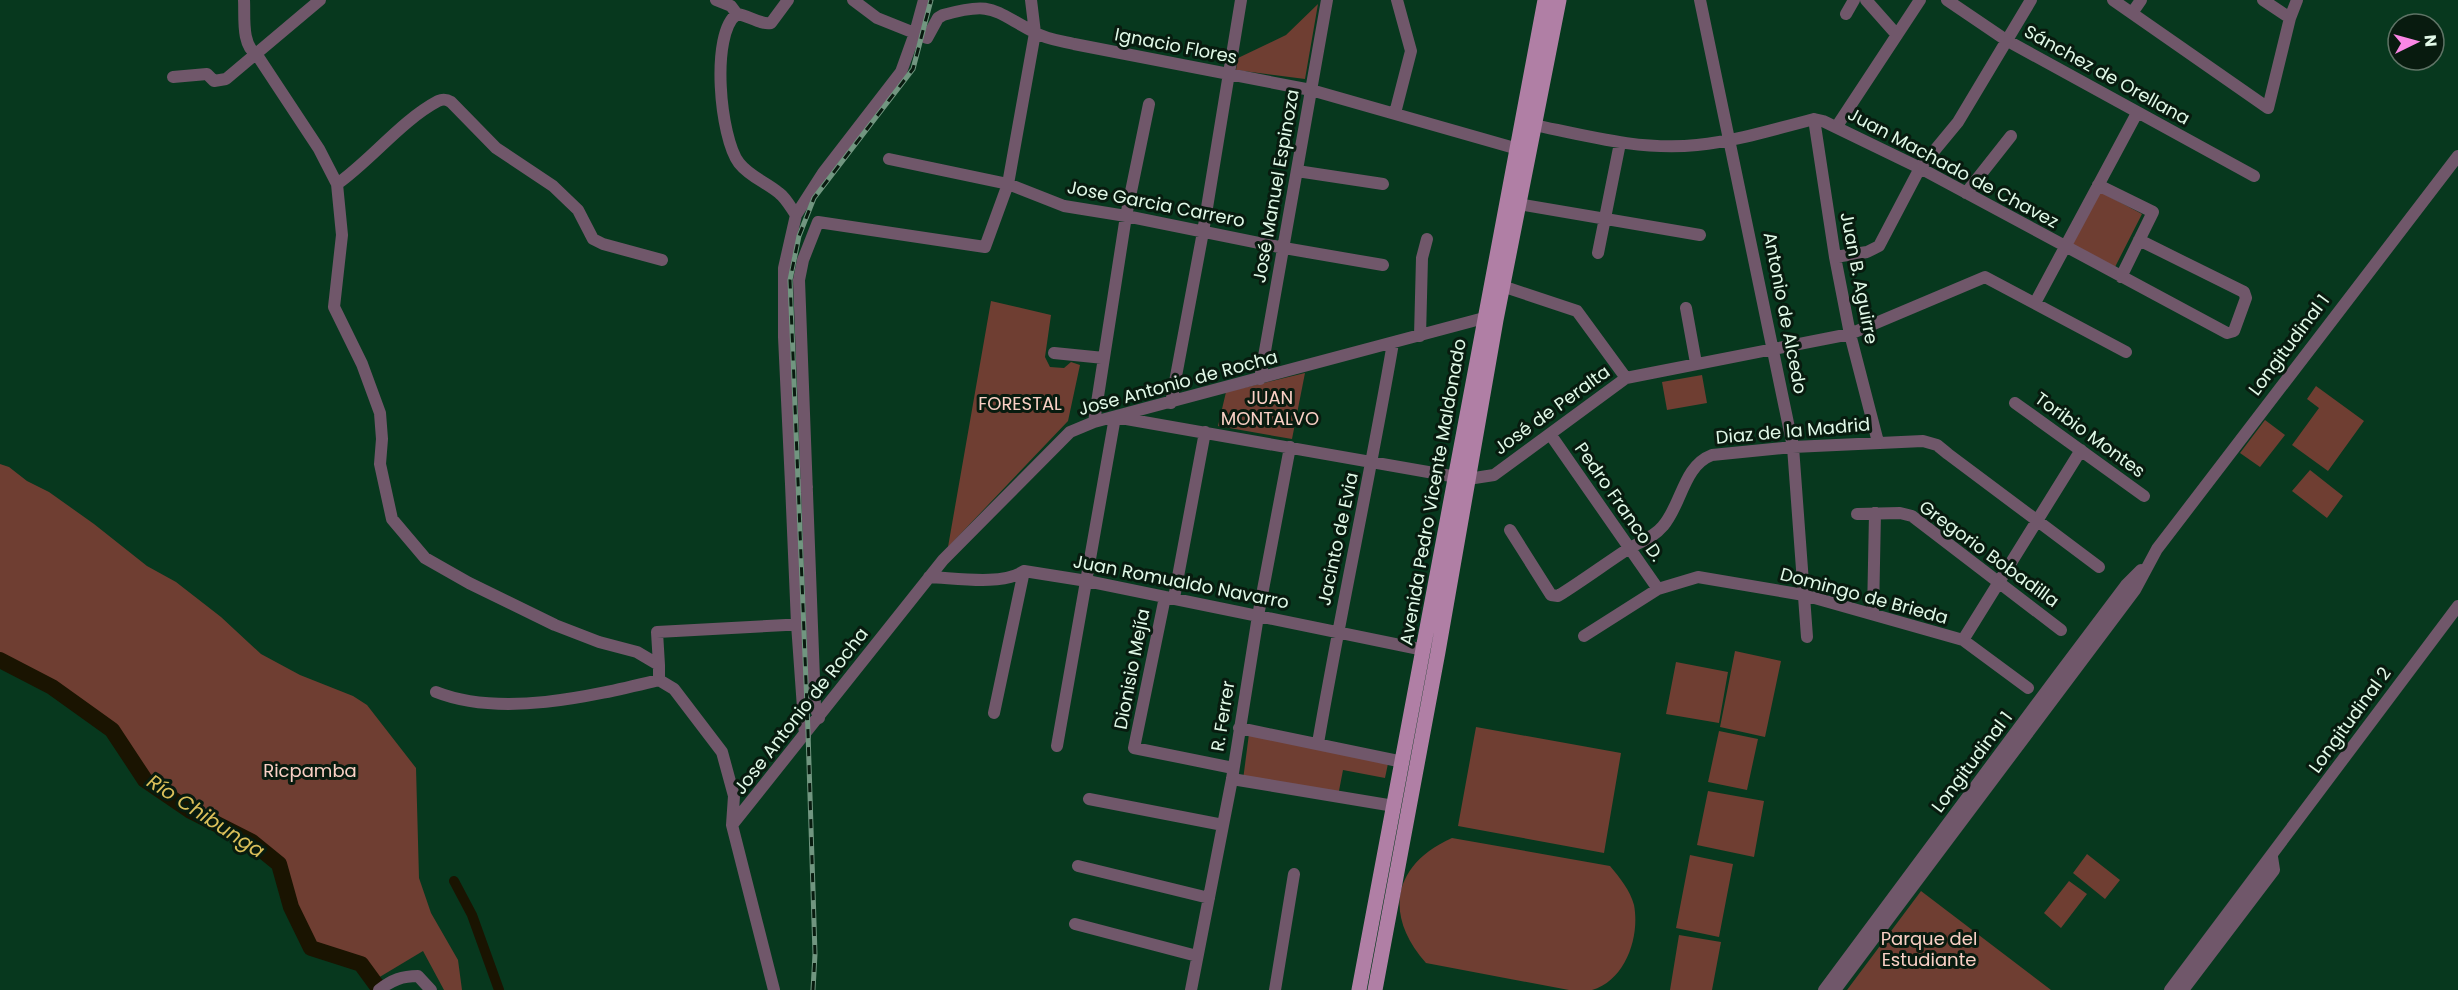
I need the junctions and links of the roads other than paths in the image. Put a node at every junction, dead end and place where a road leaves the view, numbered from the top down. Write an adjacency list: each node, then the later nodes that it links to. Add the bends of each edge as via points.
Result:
1 (244, 0): 31 (street, via 246,34 250,49)
2 (320, 0): 31 (street)
3 (716, 0): 24 (street, via 730,5)
4 (788, 0): 24 (street, via 771,23)
5 (852, 0): 27 (street, via 877,18)
6 (924, 0): 27 (street)
7 (1031, 0): 28 (street)
8 (1241, 0): 32 (street)
9 (1327, 0): 34 (street, José Manuel Espinoza)
10 (1397, 0): 36 (street, via 1411,51)
11 (1545, 0): 44 (main road, Avenida Pedro Vicente Maldonado)
12 (1559, 0): 39 (main road, Avenida Pedro Vicente Maldonado)
13 (1700, 0): 42 (street, Antonio de Alcedo)
14 (1854, 0): 25 (street)
15 (1866, 0): 29 (street)
16 (1920, 0): 29 (street)
17 (1947, 0): 30 (street, Sánchez de Orellana)
18 (2031, 0): 30 (street)
19 (2113, 0): 23 (street)
20 (2141, 0): 23 (street)
21 (2263, 0): 26 (street)
22 (2297, 0): 26 (street)
23 (2132, 13): 26 (street, via 2268,108)
24 (737, 14): 56 (street, via 725,31 721,71 723,117 731,151 758,181 780,193)
25 (1846, 14)
26 (2290, 18)
27 (915, 33): 28 (street, Ignacio Flores, via 927,38 943,15 980,7 1000,12); 56 (street, via 901,72 823,173)
28 (1035, 33): 32 (street, Ignacio Flores); 51 (street)
29 (1897, 35): 40 (street)
30 (2006, 40): 37 (street, Sánchez de Orellana); 47 (street, via 1958,122)
31 (257, 55): 33 (street, via 219,82 207,74); 50 (street, via 319,149)
32 (1229, 74): 34 (street, Ignacio Flores); 59 (street)
33 (173, 77)
34 (1311, 90): 36 (street, Ignacio Flores); 48 (street, José Manuel Espinoza)
35 (1149, 104): 57 (street)
36 (1395, 113): 44 (street, Ignacio Flores)
37 (2137, 113): 49 (street, Sánchez de Orellana); 53 (street)
38 (1814, 119): 40 (street, Juan Machado de Chavez); 42 (street); 66 (street, Juan B. Aguirre)
39 (1534, 125): 43 (street); 55 (main road, Avenida Pedro Vicente Maldonado)
40 (1837, 126): 47 (street, Juan Machado de Chavez)
41 (2011, 136): 54 (street)
42 (1731, 140): 43 (street, via 1696,146); 77 (street, Antonio de Alcedo)
43 (1620, 143): 58 (street)
44 (1518, 149): 73 (main road, Avenida Pedro Vicente Maldonado)
45 (2458, 156): 104 (street, Longitudinal 1)
46 (890, 159): 51 (street, Jose Garcia Carrero)
47 (1920, 168): 54 (street, Juan Machado de Chavez); 66 (street, via 1879,246)
48 (1297, 171): 52 (street); 64 (street, José Manuel Espinoza)
49 (2254, 176)
50 (337, 184): 67 (street, via 416,117 446,99 495,148 578,210 594,239); 124 (street, via 342,235 334,307 380,413 380,464 392,519 425,558 469,583 555,625 637,652)
51 (1008, 184): 57 (street, Jose Garcia Carrero, via 1064,206); 97 (street, via 985,247 818,222 799,280)
52 (1383, 184)
53 (2098, 185): 62 (street, via 2153,212); 63 (street)
54 (1966, 193): 63 (street, Juan Machado de Chavez)
55 (1518, 204): 58 (street); 70 (main road, Avenida Pedro Vicente Maldonado)
56 (796, 215): 96 (street, via 784,268)
57 (1126, 216): 59 (street, Jose Garcia Carrero); 80 (street)
58 (1605, 219): 60 (street); 65 (street)
59 (1203, 232): 64 (street, Jose Garcia Carrero); 84 (street)
60 (1700, 235)
61 (1427, 239): 75 (street, via 1422,258)
62 (2139, 240): 69 (street); 69 (street, Juan Machado de Chavez, via 2244,292 2246,298 2234,331 2227,333)
63 (2066, 247): 69 (street, Juan Machado de Chavez); 71 (street)
64 (1284, 248): 68 (street, Jose Garcia Carrero); 83 (street, José Manuel Espinoza)
65 (1598, 253)
66 (1835, 257): 74 (street, Juan B. Aguirre)
67 (662, 260)
68 (1383, 265)
69 (2121, 278)
70 (1502, 286): 82 (street, via 1577,311); 95 (main road, Avenida Pedro Vicente Maldonado)
71 (2035, 303): 74 (street, José de Peralta, via 1985,277); 78 (street, José de Peralta)
72 (1686, 308): 81 (street)
73 (1484, 318): 75 (street, Jose Antonio de Rocha); 95 (main road, Avenida Pedro Vicente Maldonado)
74 (1850, 334): 77 (street, José de Peralta); 90 (street, Juan B. Aguirre)
75 (1420, 336): 76 (street, Jose Antonio de Rocha)
76 (1393, 343): 83 (street, Jose Antonio de Rocha); 94 (street, Jacinto de Evia)
77 (1774, 348): 81 (street, José de Peralta); 92 (street, Antonio de Alcedo)
78 (2126, 352)
79 (1054, 353): 80 (street)
80 (1104, 358): 87 (street)
81 (1696, 363): 82 (street, José de Peralta)
82 (1626, 378): 89 (street, José de Peralta)
83 (1260, 379): 84 (street, Jose Antonio de Rocha)
84 (1171, 403): 86 (street, Jose Antonio de Rocha)
85 (2016, 403): 93 (street, Toribio Montes)
86 (1115, 417): 87 (street, Jose Antonio de Rocha); 88 (street, José de Peralta); 108 (street)
87 (1094, 422): 107 (street, Jose Antonio de Rocha, via 1070,432)
88 (1205, 432): 91 (street, José de Peralta); 112 (street, Dionisio Mejía)
89 (1550, 434): 95 (street, José de Peralta, via 1494,475); 103 (street, Pedro Franco D.)
90 (1878, 442): 92 (street, Diaz de la Madrid); 101 (street, Diaz de la Madrid, via 1923,441 1937,445)
91 (1290, 447): 94 (street, José de Peralta); 115 (street, R. Ferrer)
92 (1793, 447): 103 (street, Diaz de la Madrid, via 1702,459 1694,466 1664,525 1655,535); 111 (street, Antonio de Alcedo)
93 (2081, 450): 98 (street, Toribio Montes); 101 (street)
94 (1373, 462): 95 (street, José de Peralta); 119 (street, Jacinto de Evia)
95 (1461, 478): 123 (main road, Avenida Pedro Vicente Maldonado); 152 (main road, Avenida Pedro Vicente Maldonado, via 1438,652)
96 (791, 484): 97 (street); 116 (street)
97 (807, 487): 117 (street)
98 (2144, 496)
99 (1875, 513): 100 (street, Gregorio Bobadilla); 109 (street, Gregorio Bobadilla, via 1912,516); 114 (street)
100 (1857, 514)
101 (2037, 521): 105 (street, Diaz de la Madrid); 109 (street)
102 (1510, 530): 103 (street, Diaz de la Madrid, via 1555,596)
103 (1629, 549): 110 (street, Pedro Franco D.)
104 (2152, 558): 153 (street, Longitudinal 1, via 2126,585); 154 (street, Longitudinal 1, via 2135,590)
105 (2099, 567)
106 (1024, 571): 107 (street, Juan Romualdo Navarro, via 999,580); 108 (street, Juan Romualdo Navarro); 128 (street)
107 (929, 577): 129 (street, Jose Antonio de Rocha)
108 (1087, 581): 112 (street, Juan Romualdo Navarro); 133 (street)
109 (1999, 582): 118 (street, Gregorio Bobadilla); 122 (street)
110 (1658, 589): 111 (street, Domingo de Brieda, via 1698,577); 120 (street, Domingo de Brieda)
111 (1804, 595): 114 (street, Domingo de Brieda); 121 (street, Antonio de Alcedo)
112 (1169, 597): 115 (street, Juan Romualdo Navarro); 135 (street, Dionisio Mejía, via 1134,748)
113 (2458, 606): 140 (street, Longitudinal 2)
114 (1873, 614): 122 (street, Domingo de Brieda)
115 (1258, 616): 119 (street, Juan Romualdo Navarro); 130 (street, R. Ferrer)
116 (796, 624): 117 (street); 124 (street, via 657,632); 131 (street)
117 (812, 624): 129 (street, via 815,706)
118 (2061, 630)
119 (1337, 632): 123 (street, Juan Romualdo Navarro); 132 (street, Jacinto de Evia)
120 (1584, 636)
121 (1807, 637)
122 (1963, 640): 126 (street, Domingo de Brieda)
123 (1424, 650): 134 (main road, Avenida Pedro Vicente Maldonado)
124 (659, 665): 125 (street)
125 (659, 680): 127 (street, via 592,696 503,704 457,700); 138 (street, via 674,689 722,752 734,796)
126 (2028, 688)
127 (436, 692)
128 (994, 712)
129 (819, 718): 131 (street, Jose Antonio de Rocha)
130 (1239, 728): 132 (street); 135 (street, R. Ferrer)
131 (805, 736): 138 (street, Jose Antonio de Rocha)
132 (1318, 743): 134 (street)
133 (1057, 746)
134 (1403, 762): 137 (main road, Avenida Pedro Vicente Maldonado)
135 (1233, 773): 137 (street); 139 (street, R. Ferrer)
136 (1089, 800): 139 (street)
137 (1394, 806): 151 (main road, Avenida Pedro Vicente Maldonado)
138 (732, 825): 148 (street)
139 (1223, 825): 143 (street, R. Ferrer)
140 (2272, 857): 155 (street, Longitudinal 2, via 2264,862); 156 (street, Longitudinal 2, via 2274,870)
141 (1078, 866): 143 (street)
142 (1294, 874): 150 (street)
143 (1209, 898): 145 (street, R. Ferrer)
144 (1075, 924): 145 (street)
145 (1197, 956): 149 (street, R. Ferrer)
146 (384, 986): 147 (street, via 404,976 418,976)
147 (431, 990)
148 (774, 990)
149 (1191, 990)
150 (1275, 990)
151 (1359, 990)
152 (1375, 990)
153 (1824, 990)
154 (1835, 990)
155 (2170, 990)
156 (2183, 990)

